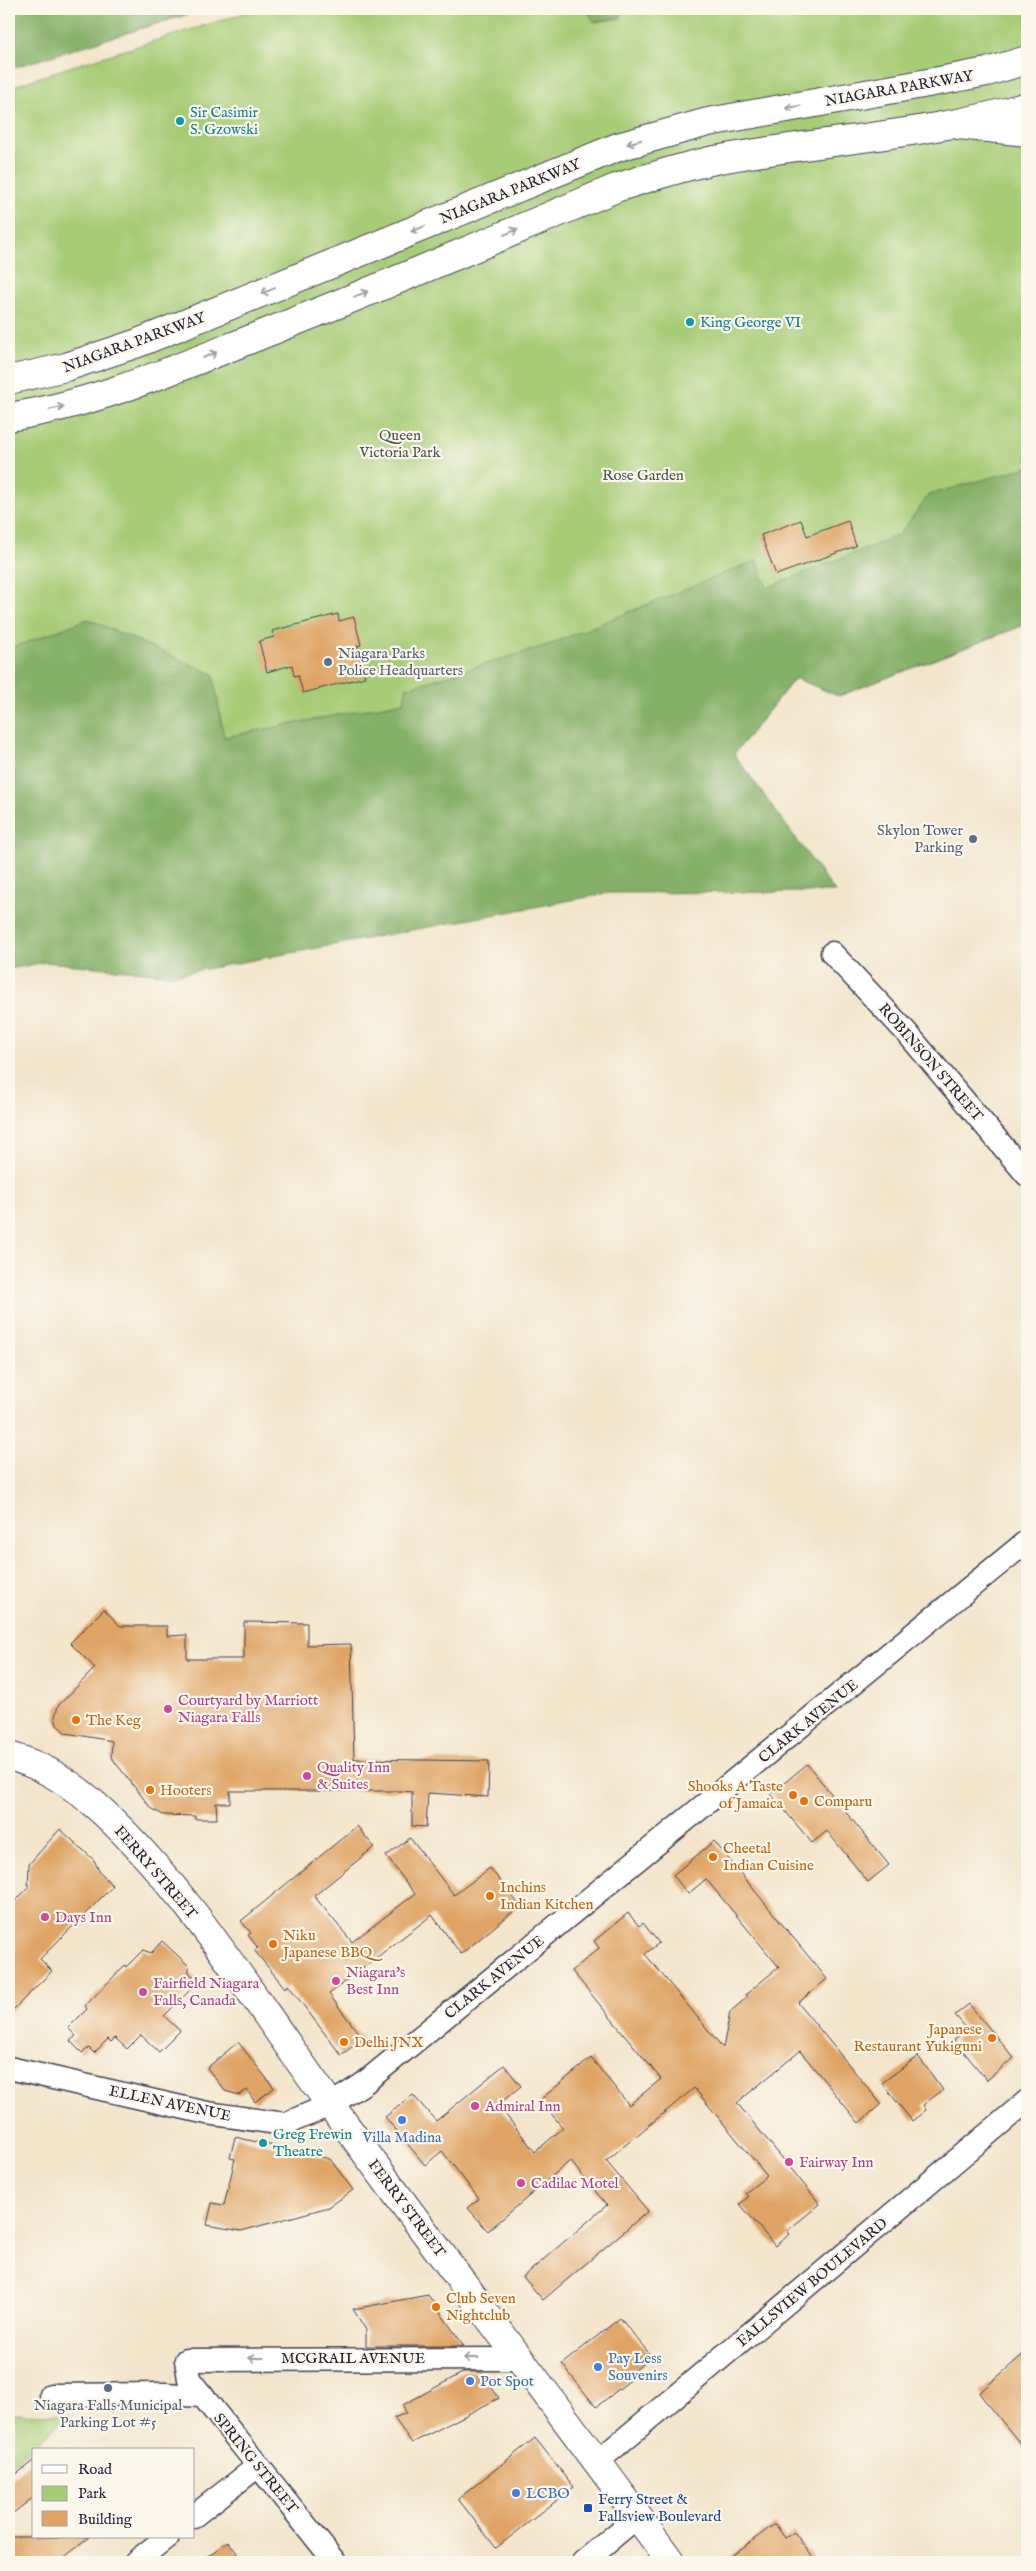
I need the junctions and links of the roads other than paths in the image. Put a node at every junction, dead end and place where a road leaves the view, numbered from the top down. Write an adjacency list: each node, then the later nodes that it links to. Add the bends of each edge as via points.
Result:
1 (1027, 60): 5 (main road, NIAGARA PARKWAY, one-way to 5, via 938,82 708,122 618,147 138,343 66,367)
2 (1027, 106): 3 (main road)
3 (951, 125): 4 (main road); 6 (main road, one-way to 3, via 73,404 168,371 616,188 675,169 739,156)
4 (1027, 132)
5 (9, 380)
6 (9, 417)
7 (832, 953): 8 (street, ROBINSON STREET, via 907,1033)
8 (1027, 1175)
9 (1027, 1541): 13 (street, CLARK AVENUE, via 363,2084)
10 (9, 1756): 13 (main road, FERRY STREET, via 61,1777 102,1811 179,1894)
11 (9, 2068): 13 (street, ELLEN AVENUE, via 207,2112 285,2124)
12 (1027, 2101): 18 (street, FALLSVIEW BOULEVARD)
13 (330, 2105): 14 (main road, FERRY STREET)
14 (519, 2359): 15 (street, MCGRAIL AVENUE, one-way to 15); 18 (main road, FERRY STREET)
15 (186, 2360): 17 (street, SPRING STREET, via 189,2379)
16 (51, 2396): 17 (street)
17 (202, 2396): 19 (street, SPRING STREET)
18 (597, 2462): 21 (main road, FERRY STREET)
19 (258, 2466): 20 (street); 24 (street, SPRING STREET)
20 (195, 2515)
21 (637, 2517): 25 (street); 26 (main road, FERRY STREET)
22 (166, 2538): 23 (street)
23 (135, 2562)
24 (336, 2562)
25 (582, 2562)
26 (671, 2562)

